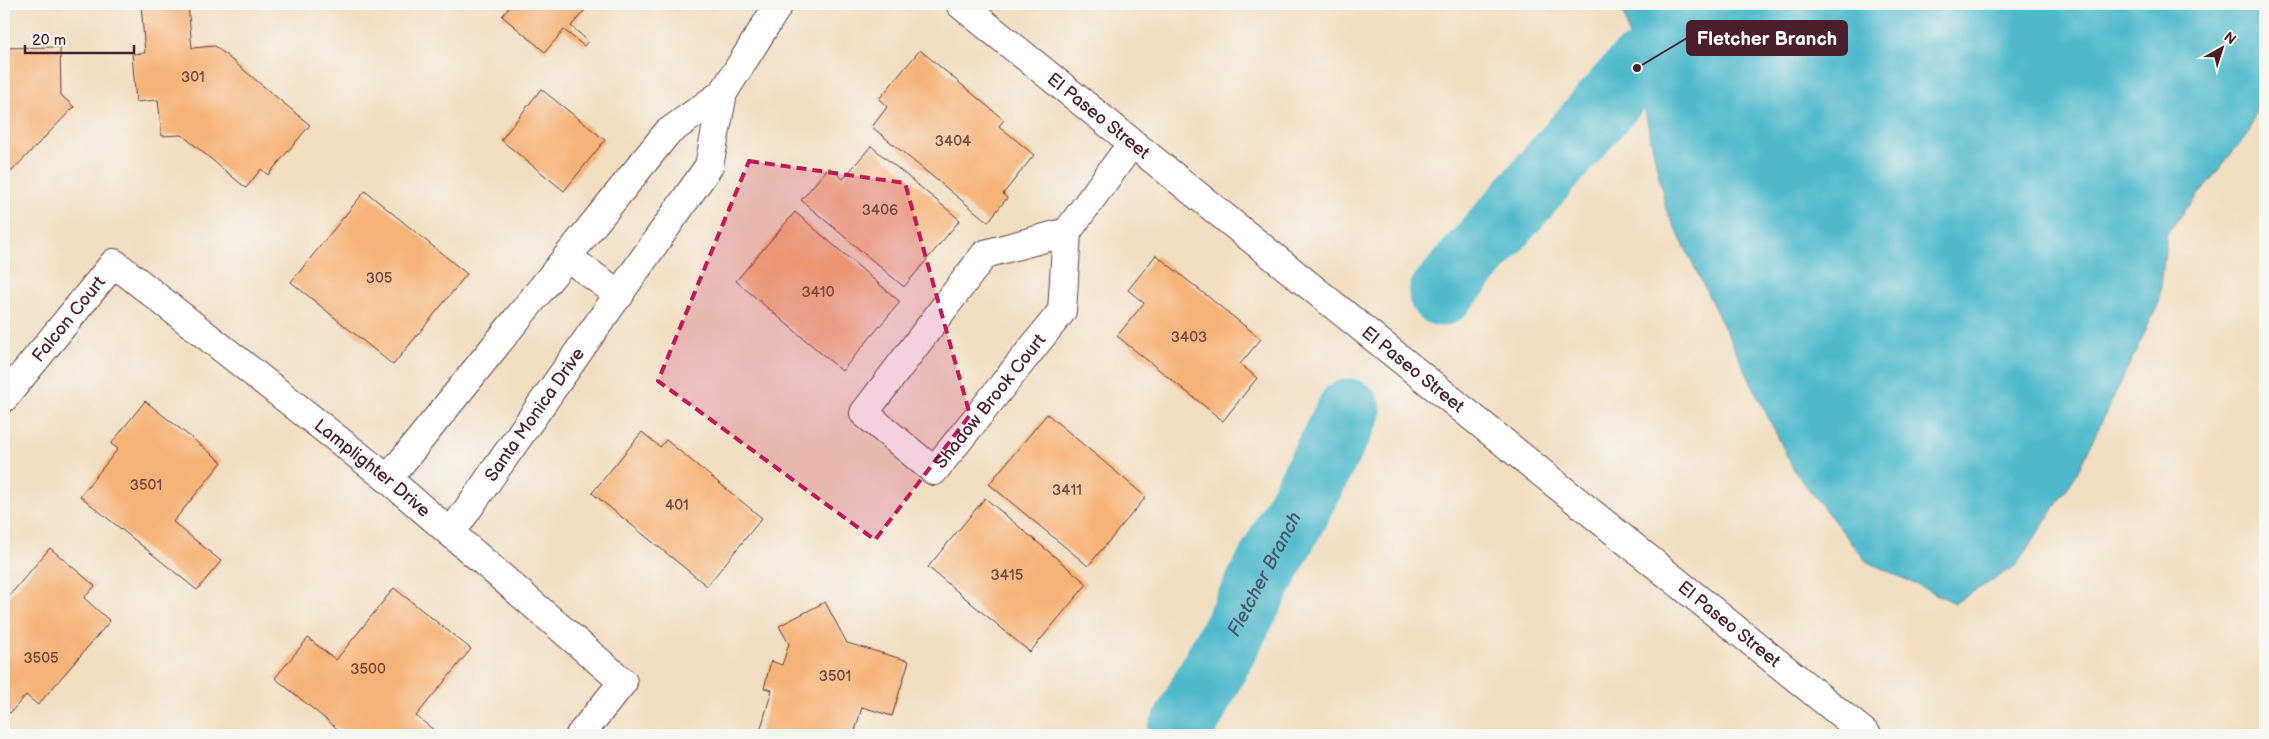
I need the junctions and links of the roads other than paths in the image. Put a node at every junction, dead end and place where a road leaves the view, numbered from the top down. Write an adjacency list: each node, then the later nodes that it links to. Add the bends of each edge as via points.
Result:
1 (778, 4): 3 (street, Santa Monica Drive)
2 (960, 4): 4 (street, El Paseo Street)
3 (723, 93): 6 (street, Santa Monica Drive, via 667,133); 8 (street, Santa Monica Drive, via 708,166)
4 (1132, 143): 5 (street); 13 (street, El Paseo Street)
5 (1067, 232): 5 (street, Shadow Brook Court, via 985,254 864,413 934,471 1062,311)
6 (567, 257): 8 (street); 10 (street, Santa Monica Drive)
7 (114, 263): 9 (street, Falcon Court); 10 (street, Lamplighter Drive)
8 (620, 295): 11 (street, Santa Monica Drive)
9 (4, 398)
10 (388, 479): 11 (street, Lamplighter Drive)
11 (450, 533): 12 (street, Lamplighter Drive, via 623,682)
12 (580, 735)
13 (1867, 735)

